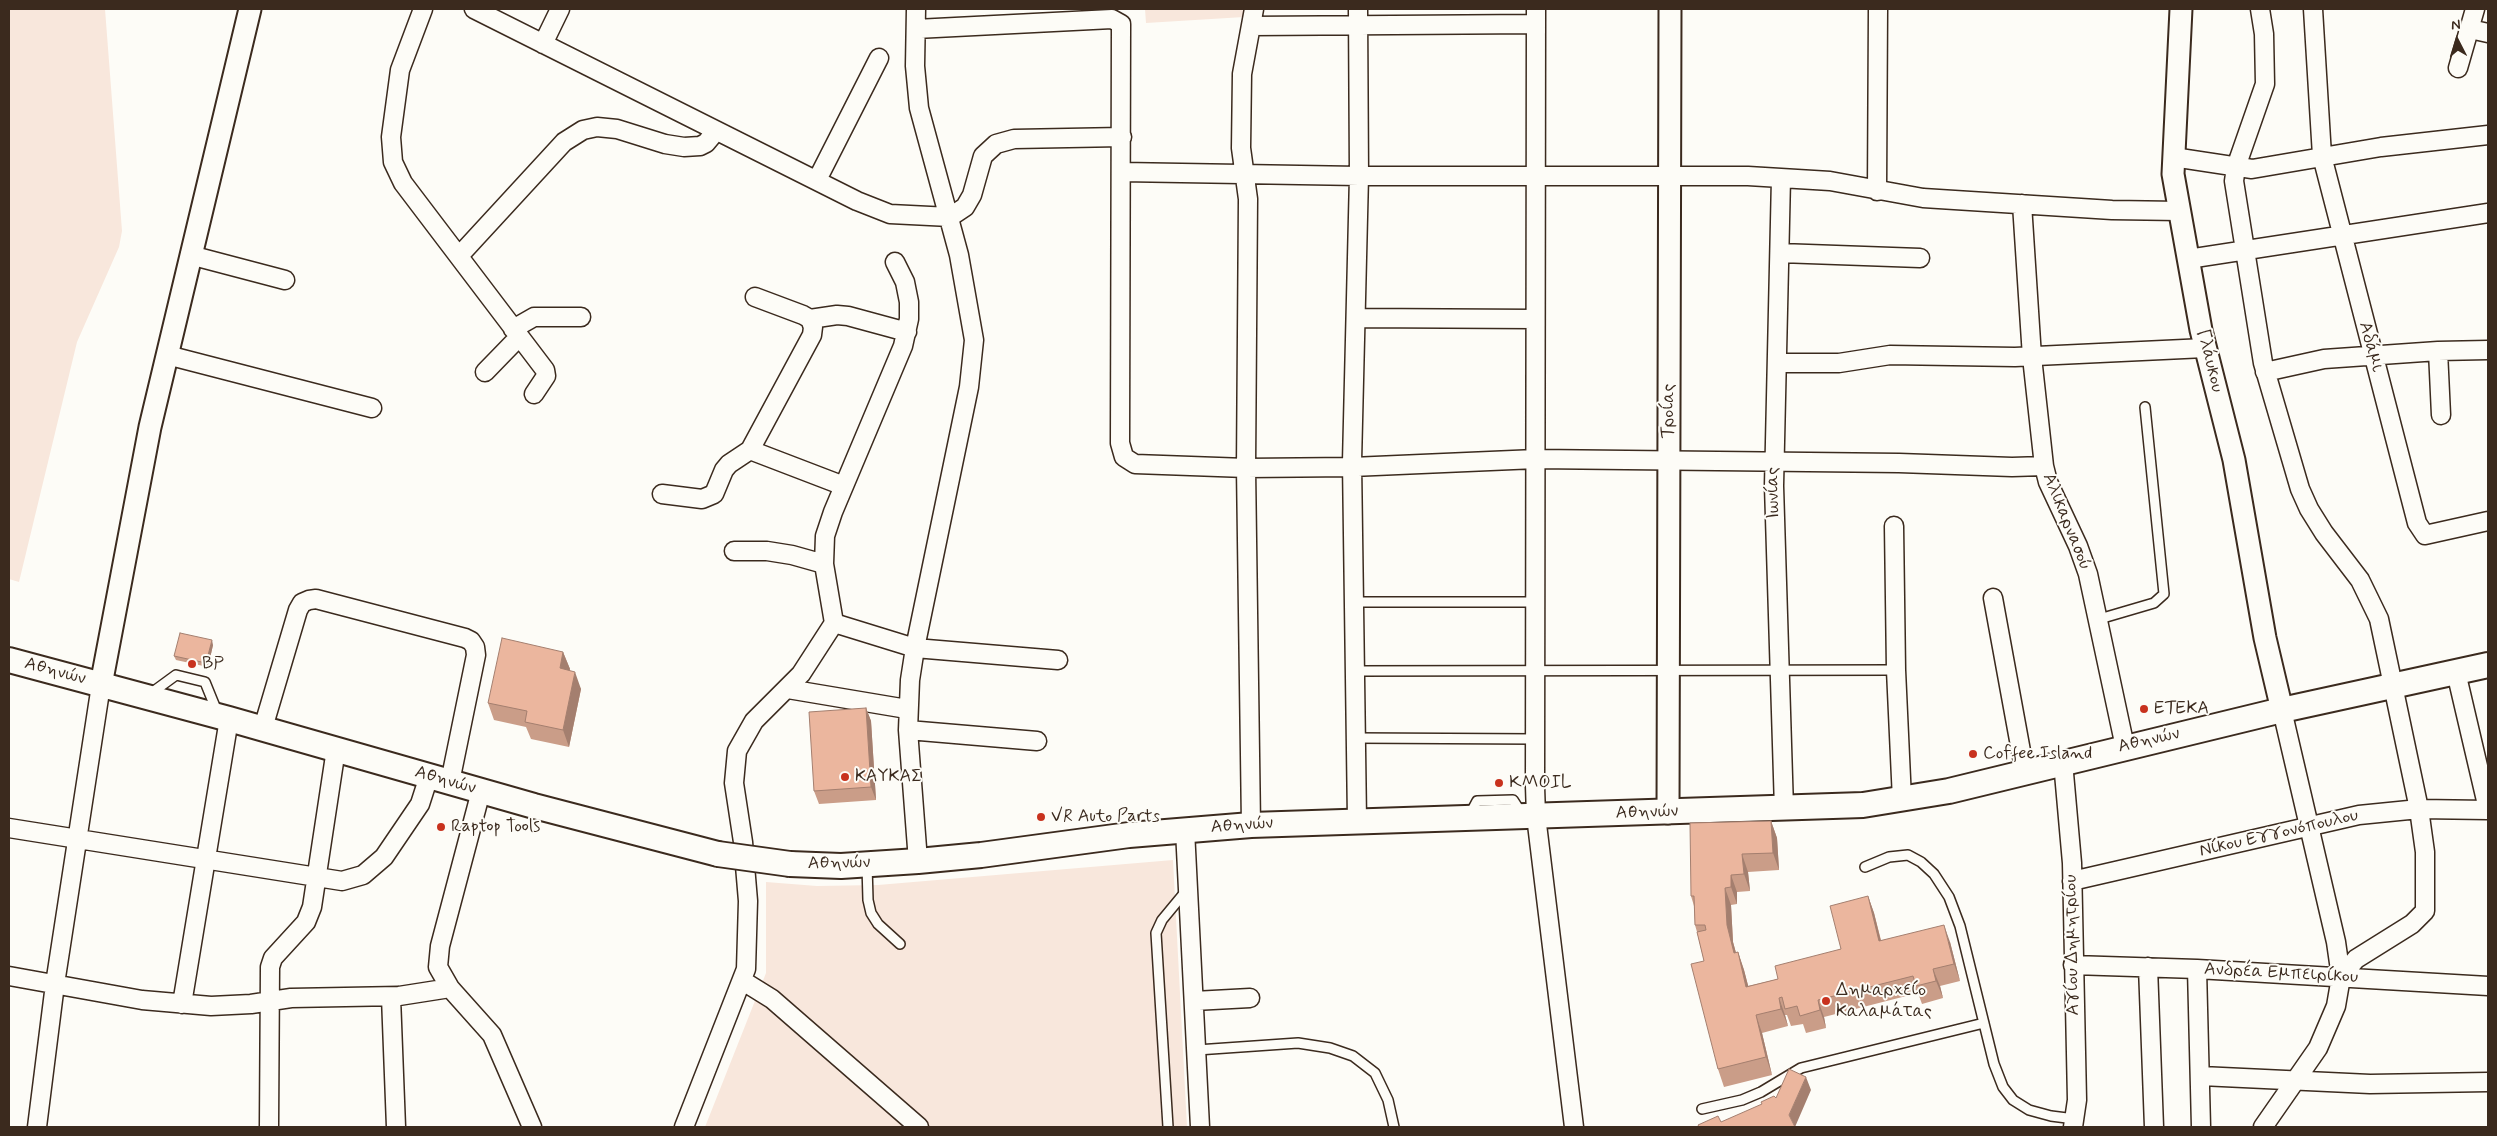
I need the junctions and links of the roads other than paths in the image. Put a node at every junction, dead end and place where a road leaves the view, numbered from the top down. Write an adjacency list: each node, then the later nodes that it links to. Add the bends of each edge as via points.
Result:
1 (250, 9): 42 (street)
2 (423, 9): 43 (street, via 400,70 391,149 397,173)
3 (474, 9): 18 (street)
4 (560, 9): 18 (street)
5 (916, 9): 15 (street)
6 (1670, 9): 31 (street, Τροίας)
7 (1878, 9): 34 (street)
8 (2181, 9): 25 (street, Γλάυκου)
9 (2260, 9): 26 (street, via 2264,34 2264,84)
10 (2313, 9): 24 (street, Αδάμι)
11 (2475, 9): 16 (street)
12 (1253, 17): 13 (street); 28 (street, via 1242,74 1241,148)
13 (1358, 17): 14 (street); 29 (street)
14 (1536, 17): 30 (street)
15 (916, 29): 23 (street, via 1112,19 1121,24); 38 (street, via 919,108)
16 (2470, 29): 17 (street); 20 (street)
17 (2488, 33)
18 (543, 44): 21 (street)
19 (879, 58): 33 (street)
20 (2458, 68)
21 (716, 131): 33 (street); 43 (street, via 700,146 684,147 617,129 598,127 583,130 564,142)
22 (2488, 135): 24 (street)
23 (1122, 137): 27 (street); 38 (street, via 1014,139 996,144 984,156 972,195 964,208)
24 (2322, 156): 26 (street, via 2254,168); 39 (street, Αδάμι)
25 (2173, 157): 26 (street); 36 (street, Γλάυκου)
26 (2236, 167): 40 (street, via 2235,186)
27 (1122, 172): 28 (street); 74 (street, via 1120,444 1124,457 1135,464)
28 (1244, 172): 29 (street); 74 (street, via 1248,199)
29 (1359, 176): 30 (street); 50 (street)
30 (1536, 176): 31 (street); 52 (street)
31 (1669, 176): 32 (street); 70 (street, Τροίας)
32 (1781, 178): 34 (street); 41 (street, Ιωνίας)
33 (818, 180): 38 (street, via 890,214)
34 (1877, 190): 35 (street, via 1923,198)
35 (2022, 204): 36 (street); 60 (street, Αλικαρνασού)
36 (2180, 211): 45 (street, Γλάυκου)
37 (2488, 213): 39 (street)
38 (950, 217): 86 (street, via 972,318 974,354)
39 (2342, 235): 40 (street); 59 (street, Αδάμι)
40 (2244, 250): 45 (street); 63 (street)
41 (1780, 253): 44 (street); 61 (street, Ιωνίας)
42 (190, 255): 47 (street); 58 (street)
43 (459, 256): 54 (street)
44 (1920, 258)
45 (2188, 260): 55 (street, Γλάυκου)
46 (895, 262): 53 (street, via 909,302)
47 (285, 280)
48 (755, 297): 51 (street)
49 (580, 317): 54 (street, via 534,316)
50 (1356, 318): 52 (street); 73 (street)
51 (810, 319): 53 (street, via 848,316); 68 (street, via 812,335)
52 (1535, 319): 69 (street)
53 (907, 332): 75 (street)
54 (516, 333): 62 (street); 64 (street, via 546,373)
55 (2205, 348): 60 (street); 100 (street, Γλάυκου, via 2234,460)
56 (2488, 350): 57 (street)
57 (2438, 351): 59 (street); 67 (street)
58 (166, 355): 65 (street); 96 (street)
59 (2372, 355): 63 (street, via 2315,360); 77 (street, Αδάμι, via 2417,523 2425,535)
60 (2032, 357): 61 (street, via 1890,355 1839,363); 72 (street, Αλικαρνασού)
61 (1777, 363): 71 (street, Ιωνίας)
62 (485, 372)
63 (2265, 372): 97 (street, via 2309,509 2360,580 2374,606)
64 (534, 394)
65 (372, 408)
66 (2145, 408): 84 (lane, via 2164,594 2154,603)
67 (2440, 415)
68 (750, 450): 75 (street); 76 (street, via 729,464 717,489 708,498)
69 (1536, 459): 70 (street); 73 (street); 83 (street)
70 (1668, 461): 71 (street); 90 (street, Τροίας)
71 (1774, 462): 72 (street); 91 (street, Ιωνίας)
72 (2044, 466): 84 (street, Αλικαρνασού, via 2083,560)
73 (1352, 467): 74 (street); 82 (street)
74 (1246, 468): 120 (street)
75 (844, 486): 80 (street, via 825,536)
76 (662, 494)
77 (2488, 520)
78 (1894, 526): 92 (street)
79 (734, 551): 80 (street, via 767,551)
80 (824, 564): 85 (street)
81 (1993, 598): 110 (street)
82 (1354, 602): 83 (lane); 93 (street)
83 (1535, 602): 94 (street)
84 (2096, 620): 107 (street, Αλικαρνασού)
85 (834, 623): 86 (street); 98 (street)
86 (915, 648): 88 (street); 99 (street)
87 (9, 660): 96 (main road, Αθηνών)
88 (1058, 660)
89 (2488, 665): 95 (main road, Αθηνών)
90 (1668, 670): 91 (lane); 94 (lane); 117 (street, Τροίας)
91 (1778, 670): 92 (lane); 114 (street, Ιωνίας)
92 (1896, 670): 113 (street)
93 (1355, 671): 94 (lane); 104 (street)
94 (1536, 671): 105 (street)
95 (2456, 672): 97 (main road, Αθηνών); 116 (street)
96 (101, 685): 101 (main road, Αθηνών); 124 (street)
97 (2393, 685): 100 (main road, Αθηνών); 115 (street)
98 (788, 689): 99 (street); 138 (street, via 754,721 735,759 734,783 748,901 748,958)
99 (907, 709): 103 (street)
100 (2282, 710): 107 (main road, Αθηνών); 121 (street)
101 (224, 717): 102 (main road, Αθηνών); 125 (street)
102 (263, 728): 108 (main road, Αθηνών); 111 (street, via 302,603 316,599 465,638 475,647 476,655)
103 (908, 730): 106 (street); 126 (street)
104 (1356, 738): 105 (lane); 119 (street)
105 (1535, 739): 118 (street)
106 (1037, 741)
107 (2125, 747): 109 (main road, Αθηνών)
108 (336, 749): 111 (main road, Αθηνών); 129 (street)
109 (2063, 762): 110 (main road, Αθηνών); 130 (street, Αγίου Δημητρίου)
110 (2025, 773): 113 (main road, Αθηνών)
111 (439, 779): 112 (main road, Αθηνών); 129 (street, via 378,863 350,880)
112 (480, 791): 127 (main road, Αθηνών, bridge, via 718,854 790,864); 141 (street, via 439,951 438,970)
113 (1902, 800): 114 (main road, Αθηνών)
114 (1784, 809): 117 (main road, Αθηνών)
115 (2419, 809): 116 (street, Νίκου Εγγονόπουλου); 121 (street, Νίκου Εγγονόπουλου, via 2359,815); 137 (street, via 2425,852 2425,911 2412,924 2356,959)
116 (2488, 809)
117 (1668, 813): 118 (main road, Αθηνών)
118 (1530, 817): 119 (main road, Αθηνών); 163 (street)
119 (1357, 820): 120 (main road, Αθηνών)
120 (1251, 825): 123 (main road, Αθηνών)
121 (2310, 826): 130 (street, Νίκου Εγγονόπουλου); 137 (street, via 2336,942)
122 (9, 828): 124 (street)
123 (1184, 830): 126 (main road, Αθηνών); 131 (street)
124 (78, 839): 125 (street); 139 (street)
125 (205, 858): 129 (street); 146 (street)
126 (918, 861): 127 (main road, Αθηνών)
127 (867, 865): 132 (lane, via 871,913)
128 (1864, 867): 147 (lane, via 1881,859 1908,855 1921,862 1939,880 1960,926)
129 (316, 879): 144 (street, via 306,922 271,962)
130 (2072, 881): 133 (street, Αγίου Δημητρίου)
131 (1188, 889): 145 (street); 160 (lane, via 1162,920 1156,933)
132 (900, 944)
133 (2073, 965): 134 (street, Ανδρέα Εμπειρίκου); 153 (street, Αγίου Δημητρίου)
134 (2148, 967): 135 (street, Ανδρέα Εμπειρίκου); 164 (street)
135 (2197, 969): 137 (street, Ανδρέα Εμπειρίκου); 149 (street)
136 (9, 976): 139 (street)
137 (2340, 977): 140 (street, Ανδρέα Εμπειρίκου); 150 (street, via 2336,1006 2327,1030)
138 (743, 980): 158 (street); 159 (street, via 772,1000)
139 (55, 984): 146 (street); 154 (street)
140 (2488, 986)
141 (450, 988): 142 (street); 157 (street, via 492,1035)
142 (391, 996): 144 (street); 156 (street)
143 (1250, 998): 145 (street)
144 (269, 1001): 146 (street, via 224,1006); 155 (street)
145 (1194, 1001): 148 (street)
146 (182, 1004)
147 (1984, 1023): 152 (lane, via 1801,1068 1742,1100); 153 (lane, via 1996,1072 2013,1100 2037,1113)
148 (1197, 1050): 161 (street); 162 (lane, via 1298,1043 1353,1056 1375,1073 1388,1100)
149 (2201, 1076): 150 (street); 165 (street)
150 (2296, 1080): 151 (street, via 2370,1084); 166 (street)
151 (2488, 1082)
152 (1702, 1109)
153 (2074, 1123)
154 (37, 1127)
155 (269, 1127)
156 (396, 1127)
157 (532, 1127)
158 (684, 1127)
159 (919, 1127)
160 (1168, 1127)
161 (1200, 1127)
162 (1394, 1127)
163 (1574, 1127)
164 (2154, 1127)
165 (2201, 1127)
166 (2263, 1127)

